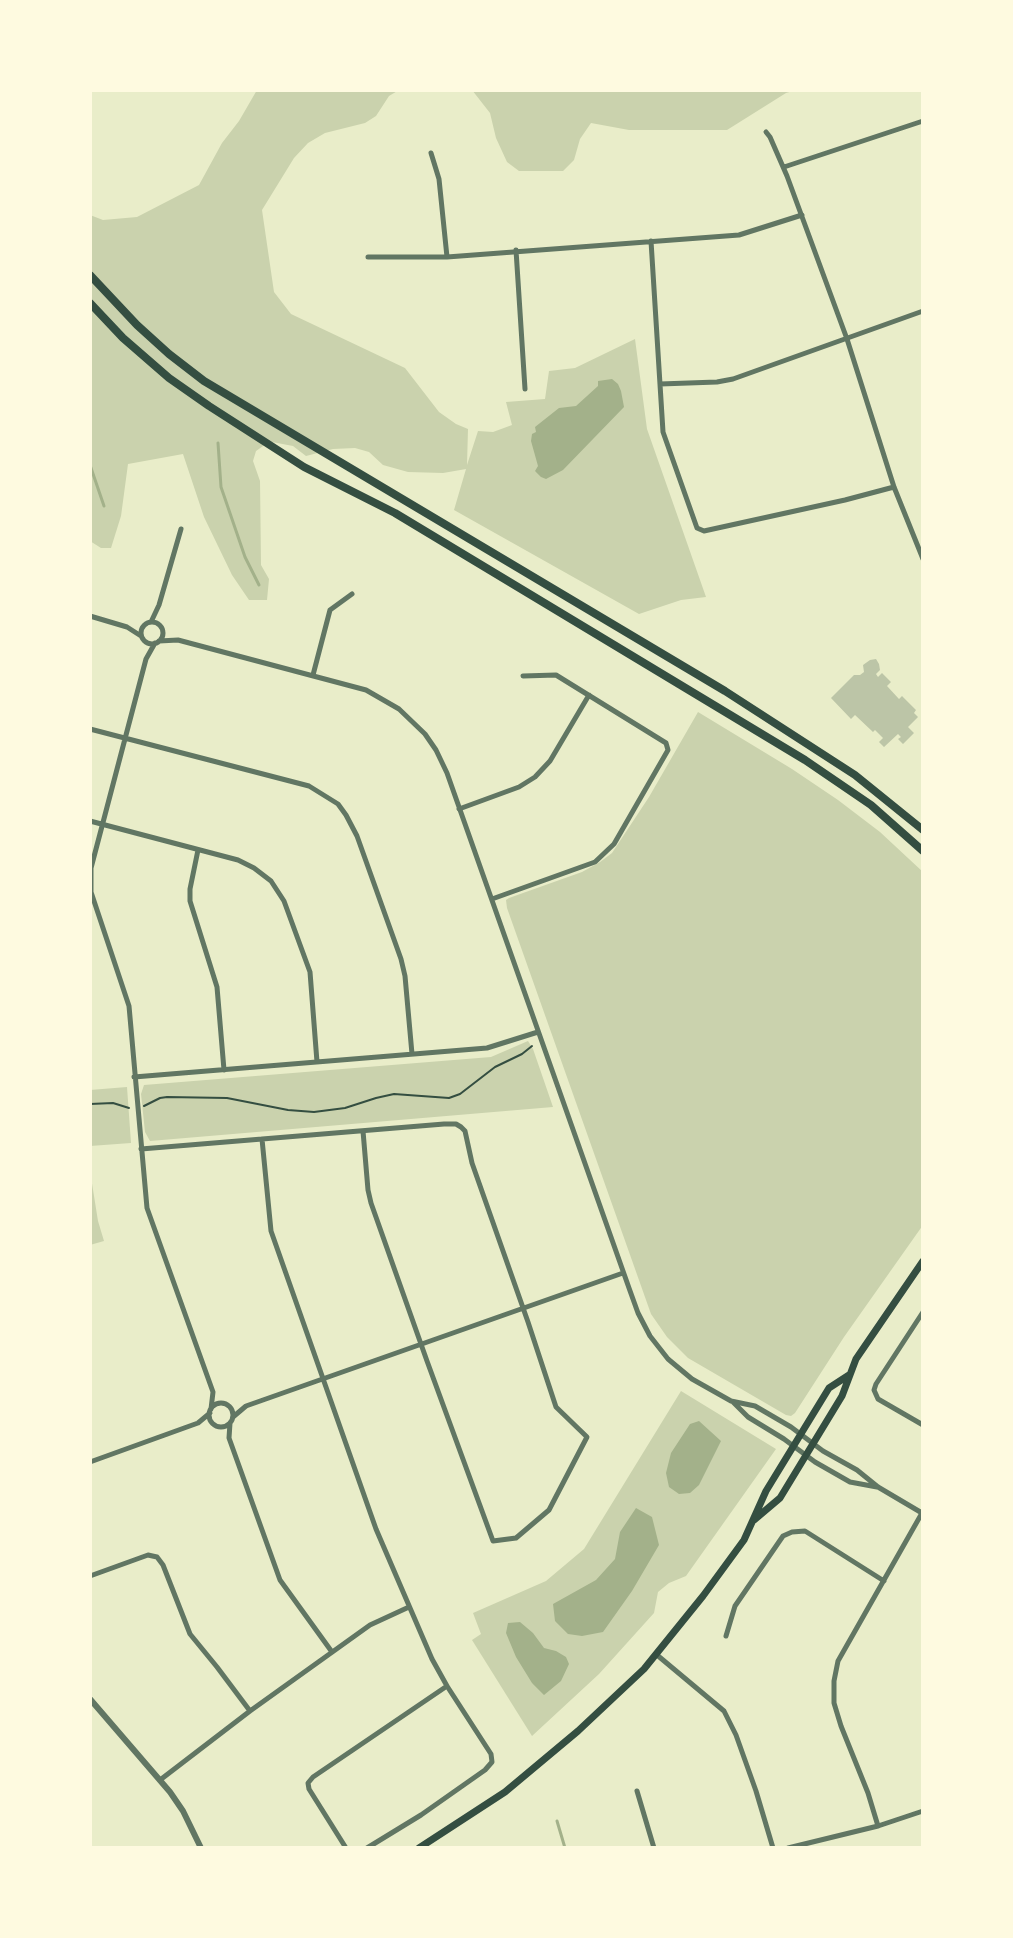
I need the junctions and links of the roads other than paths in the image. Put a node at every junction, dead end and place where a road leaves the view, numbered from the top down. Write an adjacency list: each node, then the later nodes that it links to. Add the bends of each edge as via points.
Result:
1 (923, 121): 4 (street)
2 (766, 132): 4 (street)
3 (431, 153): 9 (street)
4 (784, 167): 5 (street)
5 (802, 215): 6 (street, via 739,235); 13 (street)
6 (651, 241): 7 (street); 14 (street)
7 (516, 250): 9 (street); 15 (street)
8 (368, 257): 9 (street)
9 (447, 257)
10 (90, 275): 37 (main road, via 137,325 204,381 725,691 855,775)
11 (90, 303): 39 (main road, via 169,378 209,406 805,760 871,805)
12 (923, 311): 13 (street)
13 (847, 339): 14 (street, via 717,382); 16 (street)
14 (660, 384): 16 (street, via 663,432 697,528 704,531)
15 (525, 389)
16 (894, 487): 18 (street)
17 (181, 529): 20 (street)
18 (923, 559)
19 (352, 594): 29 (street, via 330,610)
20 (159, 605): 22 (street); 24 (street)
21 (90, 616): 23 (street)
22 (149, 623): 23 (street); 24 (street); 25 (street)
23 (127, 627): 25 (street)
24 (160, 627): 26 (street); 27 (street, via 163,633)
25 (142, 638): 27 (street); 28 (street)
26 (178, 640): 27 (street); 29 (street)
27 (157, 642): 28 (street)
28 (146, 659): 33 (street)
29 (313, 675): 34 (street, via 366,690 406,714 436,750)
30 (523, 676): 31 (street, via 556,675)
31 (589, 695): 34 (street, via 535,777); 40 (street, via 666,743 668,750 614,844 595,862)
32 (90, 729): 33 (street)
33 (125, 738): 36 (street); 42 (street, via 309,786 338,804 357,836 401,959)
34 (459, 809): 40 (street)
35 (90, 821): 36 (street)
36 (103, 824): 38 (street); 45 (street, via 91,868 91,892 127,999)
37 (923, 830)
38 (198, 850): 43 (street, via 254,868 284,901 310,972); 44 (street, via 190,901 217,987)
39 (923, 851)
40 (492, 899): 41 (street)
41 (538, 1032): 42 (street, via 493,1047); 50 (street)
42 (412, 1054): 43 (street)
43 (317, 1062): 44 (street)
44 (224, 1070): 45 (street)
45 (134, 1077): 48 (street)
46 (363, 1131): 47 (street); 51 (street, via 444,1124 465,1131); 53 (street, via 371,1203)
47 (262, 1139): 48 (street); 55 (street, via 271,1231)
48 (141, 1149): 56 (street, via 147,1208)
49 (923, 1261): 54 (main road)
50 (623, 1273): 51 (street); 57 (street, via 643,1324 663,1354 692,1379)
51 (523, 1308): 53 (street); 53 (street, via 556,1407 587,1437 549,1510 516,1538 493,1541)
52 (923, 1312): 63 (street, via 874,1390 878,1399)
53 (421, 1344): 55 (street)
54 (849, 1375): 65 (main road, via 829,1388); 67 (main road)
55 (323, 1379): 59 (street); 76 (street)
56 (213, 1392): 58 (street); 60 (street)
57 (731, 1401): 65 (street, via 755,1406); 68 (street)
58 (226, 1405): 59 (street); 60 (street, via 217,1404); 61 (street)
59 (246, 1406): 61 (street)
60 (210, 1411): 62 (street); 64 (street)
61 (232, 1420): 64 (street); 66 (street)
62 (198, 1423): 64 (street); 70 (street)
63 (923, 1425)
64 (216, 1426): 66 (street)
65 (801, 1434): 67 (street); 68 (main road)
66 (229, 1438): 78 (street, via 280,1580)
67 (813, 1443): 69 (main road); 71 (street)
68 (794, 1446): 69 (street); 73 (main road)
69 (806, 1455): 71 (street, via 850,1482); 73 (main road, via 780,1498)
70 (90, 1462)
71 (878, 1487): 72 (street)
72 (923, 1512): 75 (street)
73 (752, 1521): 79 (main road, via 730,1560)
74 (90, 1576): 82 (street, via 148,1555 157,1557 190,1634)
75 (884, 1581): 77 (street, via 805,1531 792,1532 783,1536 735,1606); 86 (street, via 838,1661 834,1681 834,1703)
76 (409, 1607): 78 (street, via 370,1625); 80 (street)
77 (726, 1636)
78 (332, 1652): 82 (street)
79 (657, 1655): 90 (main road, via 545,1760); 92 (street, via 724,1711)
80 (447, 1686): 88 (street, via 308,1783); 89 (street, via 492,1762)
81 (90, 1699): 83 (street)
82 (250, 1711): 83 (street)
83 (160, 1780): 87 (street)
84 (637, 1791): 91 (street)
85 (923, 1811): 86 (street)
86 (878, 1826): 93 (street)
87 (201, 1848)
88 (346, 1848)
89 (367, 1848)
90 (419, 1848)
91 (654, 1848)
92 (773, 1848)
93 (788, 1848)

